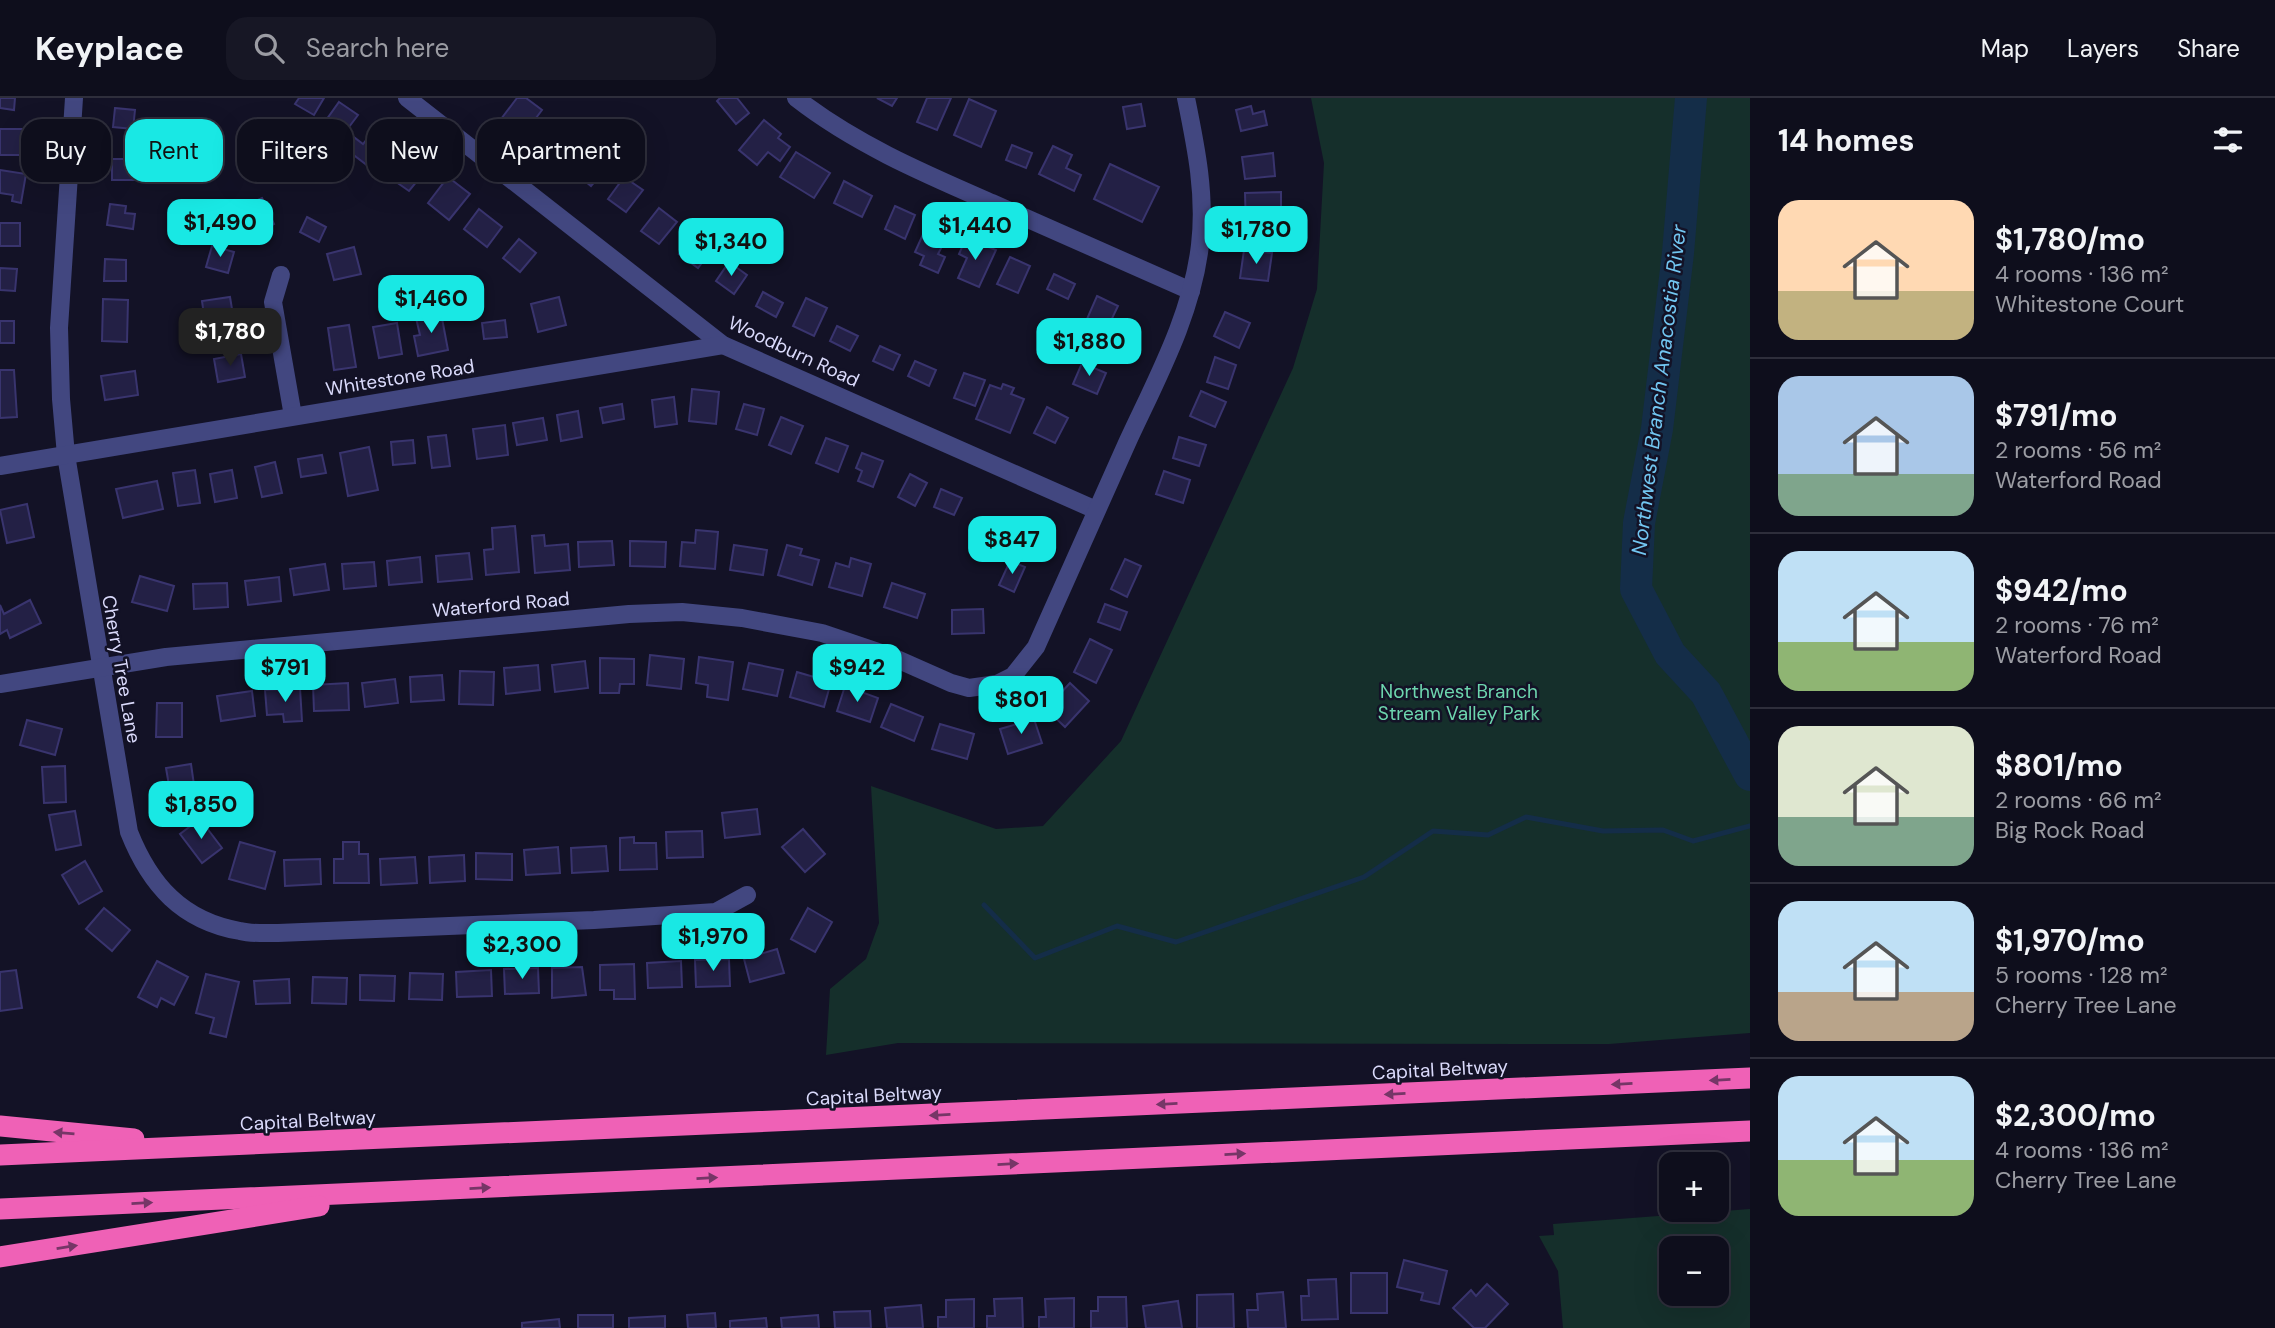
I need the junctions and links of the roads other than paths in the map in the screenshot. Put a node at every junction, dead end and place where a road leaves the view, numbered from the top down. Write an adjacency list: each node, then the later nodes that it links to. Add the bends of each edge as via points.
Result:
1 (74, 98): 9 (street, Cherry Tree Lane, via 59,328)
2 (407, 98): 7 (street, Woodburn Road)
3 (796, 98): 6 (street, via 861,142 911,167)
4 (1186, 98): 6 (street, via 1203,203)
5 (281, 275): 8 (street, via 273,302)
6 (1191, 291): 11 (street, via 1168,354)
7 (723, 345): 8 (street, Whitestone Road); 11 (street, Woodburn Road)
8 (293, 416): 9 (street, Whitestone Road)
9 (66, 455): 10 (street, Whitestone Road); 12 (street, Cherry Tree Lane)
10 (0, 466)
11 (1096, 510): 12 (street, Waterford Road, via 1036,647 1013,676 998,684 969,688 951,683 822,633 682,612 541,621)
12 (100, 667): 13 (street, Waterford Road); 14 (street, Cherry Tree Lane, via 129,832 139,857 169,897 213,924 242,932 278,933 594,920 716,912)
13 (0, 684)
14 (747, 895)
15 (1750, 1078): 18 (highway, Capital Beltway, one-way to 18)
16 (0, 1126): 18 (highway, one-way to 16)
17 (1750, 1131): 20 (highway, one-way to 17)
18 (230, 1146): 19 (highway, Capital Beltway)
19 (0, 1155)
20 (412, 1191): 21 (highway, one-way to 20); 22 (highway, one-way to 20)
21 (0, 1209)
22 (0, 1257)

